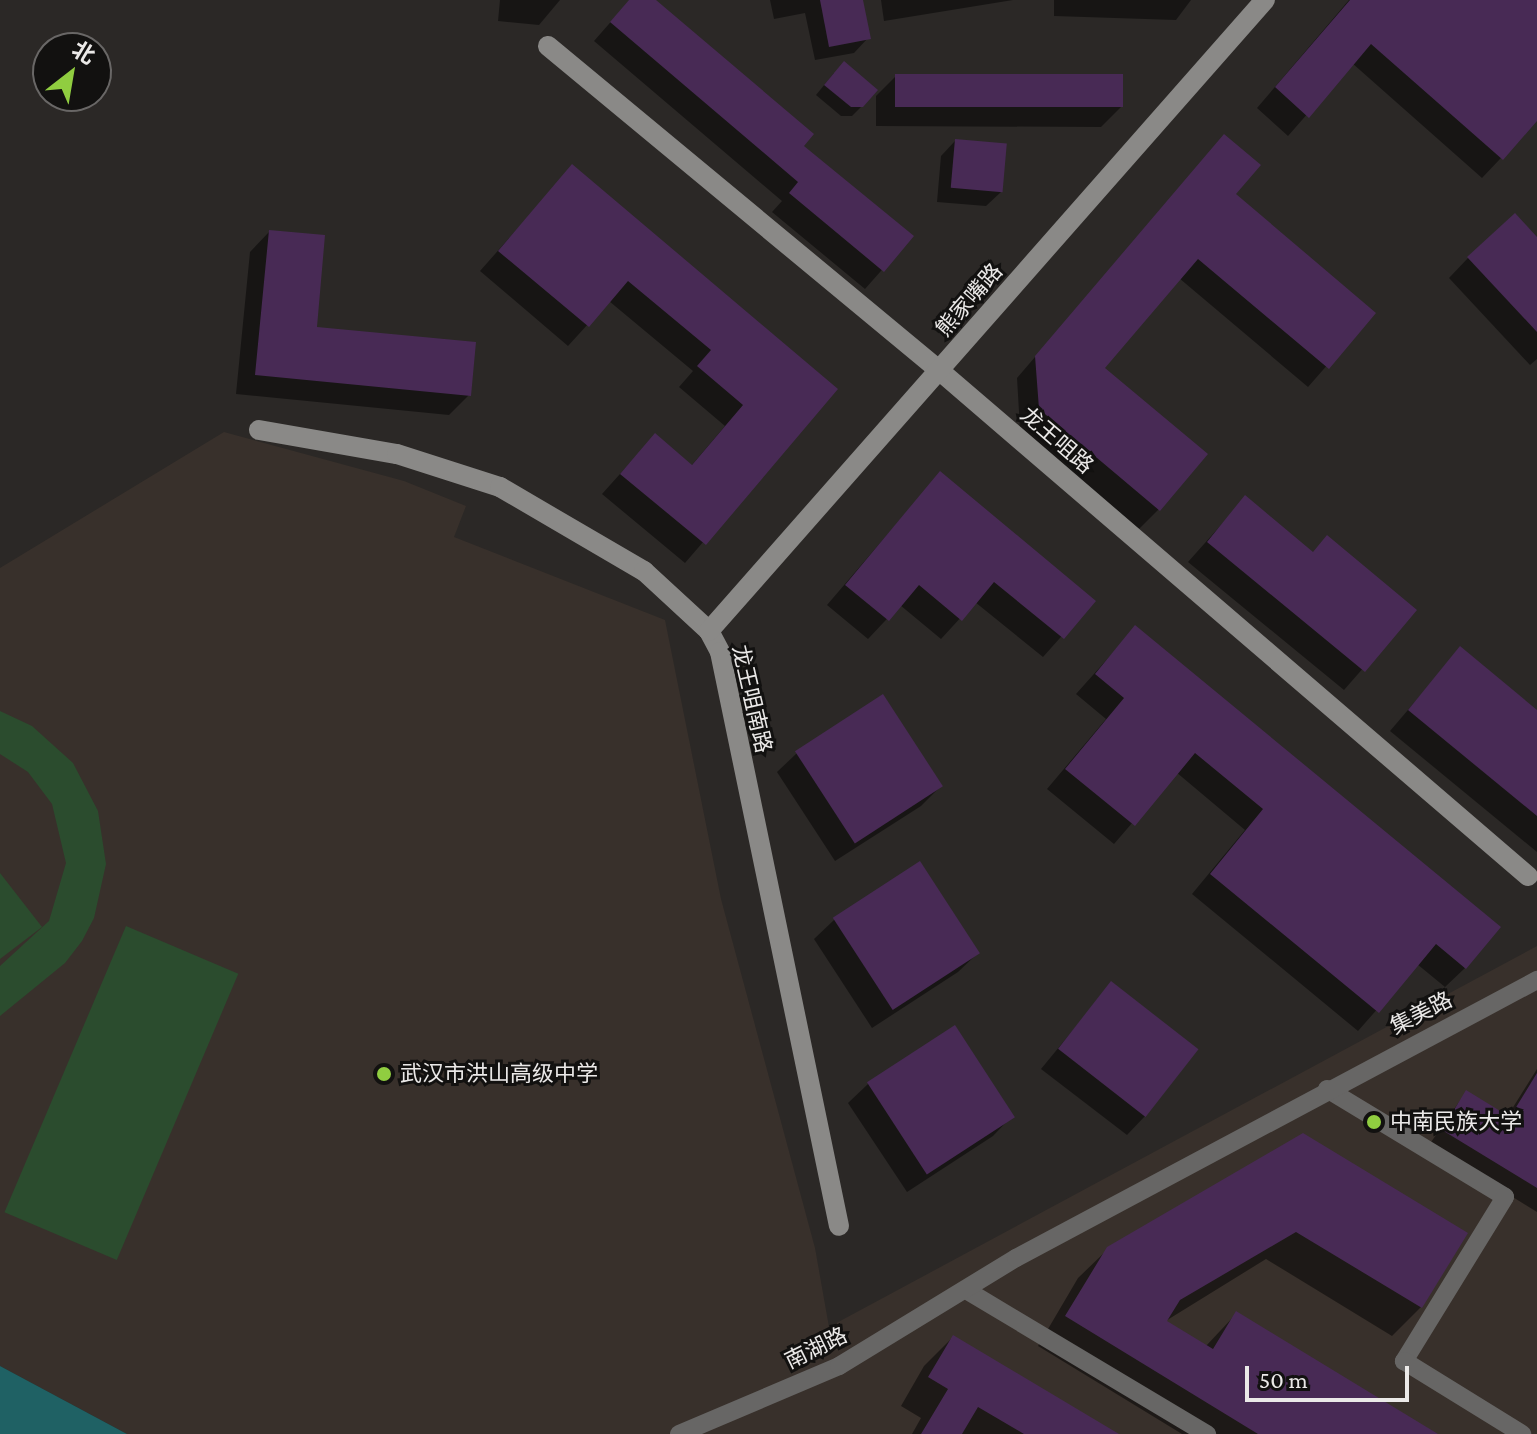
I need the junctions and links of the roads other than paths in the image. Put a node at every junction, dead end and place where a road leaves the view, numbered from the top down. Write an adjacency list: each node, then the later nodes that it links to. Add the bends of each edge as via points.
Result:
1 (1265, 0): 3 (street, 熊家嘴路)
2 (548, 46): 3 (street, 龙王咀路)
3 (940, 371): 5 (street, 熊家嘴路); 6 (street, 龙王咀路)
4 (259, 430): 5 (street, 龙王咀南路, via 397,454 500,487 644,571)
5 (709, 631): 9 (street, 龙王咀南路, via 720,652)
6 (1528, 876)
7 (1537, 980): 8 (street, 集美路)
8 (1327, 1089): 10 (street, 集美路); 13 (street, via 1505,1197 1404,1361)
9 (839, 1226)
10 (966, 1290): 11 (street, 南湖路, via 839,1366); 12 (street)
11 (679, 1434)
12 (1207, 1434)
13 (1522, 1434)

